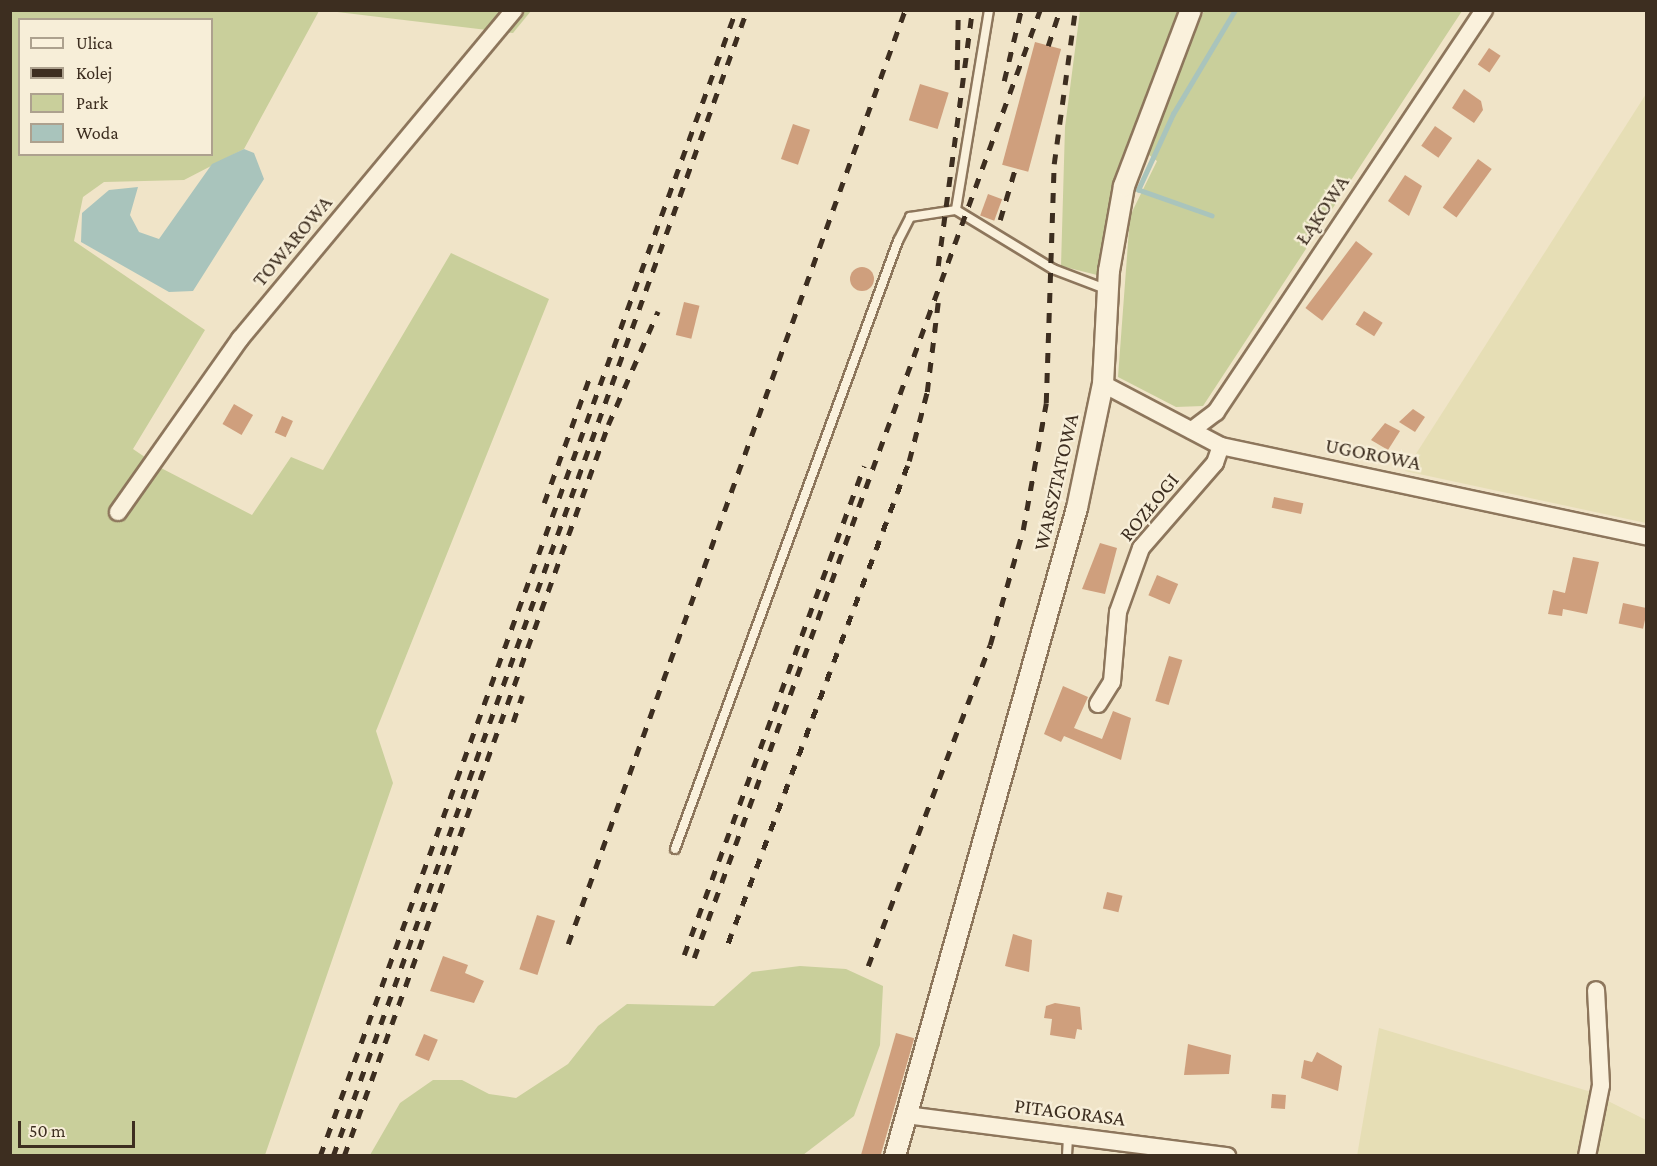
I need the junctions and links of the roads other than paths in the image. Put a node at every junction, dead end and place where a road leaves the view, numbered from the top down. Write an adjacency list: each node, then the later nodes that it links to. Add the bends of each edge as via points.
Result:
1 (514, 10): 10 (street, TOWAROWA, via 240,339)
2 (989, 10): 5 (lane)
3 (1191, 10): 6 (street, WARSZTATOWA, via 1124,186)
4 (1484, 10): 8 (street, ŁĄKOWA, via 1216,412)
5 (956, 210): 6 (lane, via 1053,269); 13 (lane, via 910,217 898,241)
6 (1108, 291): 7 (street, WARSZTATOWA)
7 (1103, 384): 8 (street, UGOROWA); 15 (street, WARSZTATOWA, via 1077,508)
8 (1192, 430): 9 (street, UGOROWA)
9 (1221, 446): 11 (street, UGOROWA); 12 (street, ROZŁOGI, via 1215,463 1140,548 1118,612 1112,682)
10 (118, 512)
11 (1647, 536)
12 (1098, 704)
13 (675, 849)
14 (1596, 990): 20 (street, via 1601,1085)
15 (906, 1115): 16 (street, PITAGORASA); 17 (street, WARSZTATOWA)
16 (1068, 1135): 18 (lane); 19 (street, PITAGORASA)
17 (895, 1155)
18 (1067, 1155)
19 (1227, 1155)
20 (1587, 1155)

